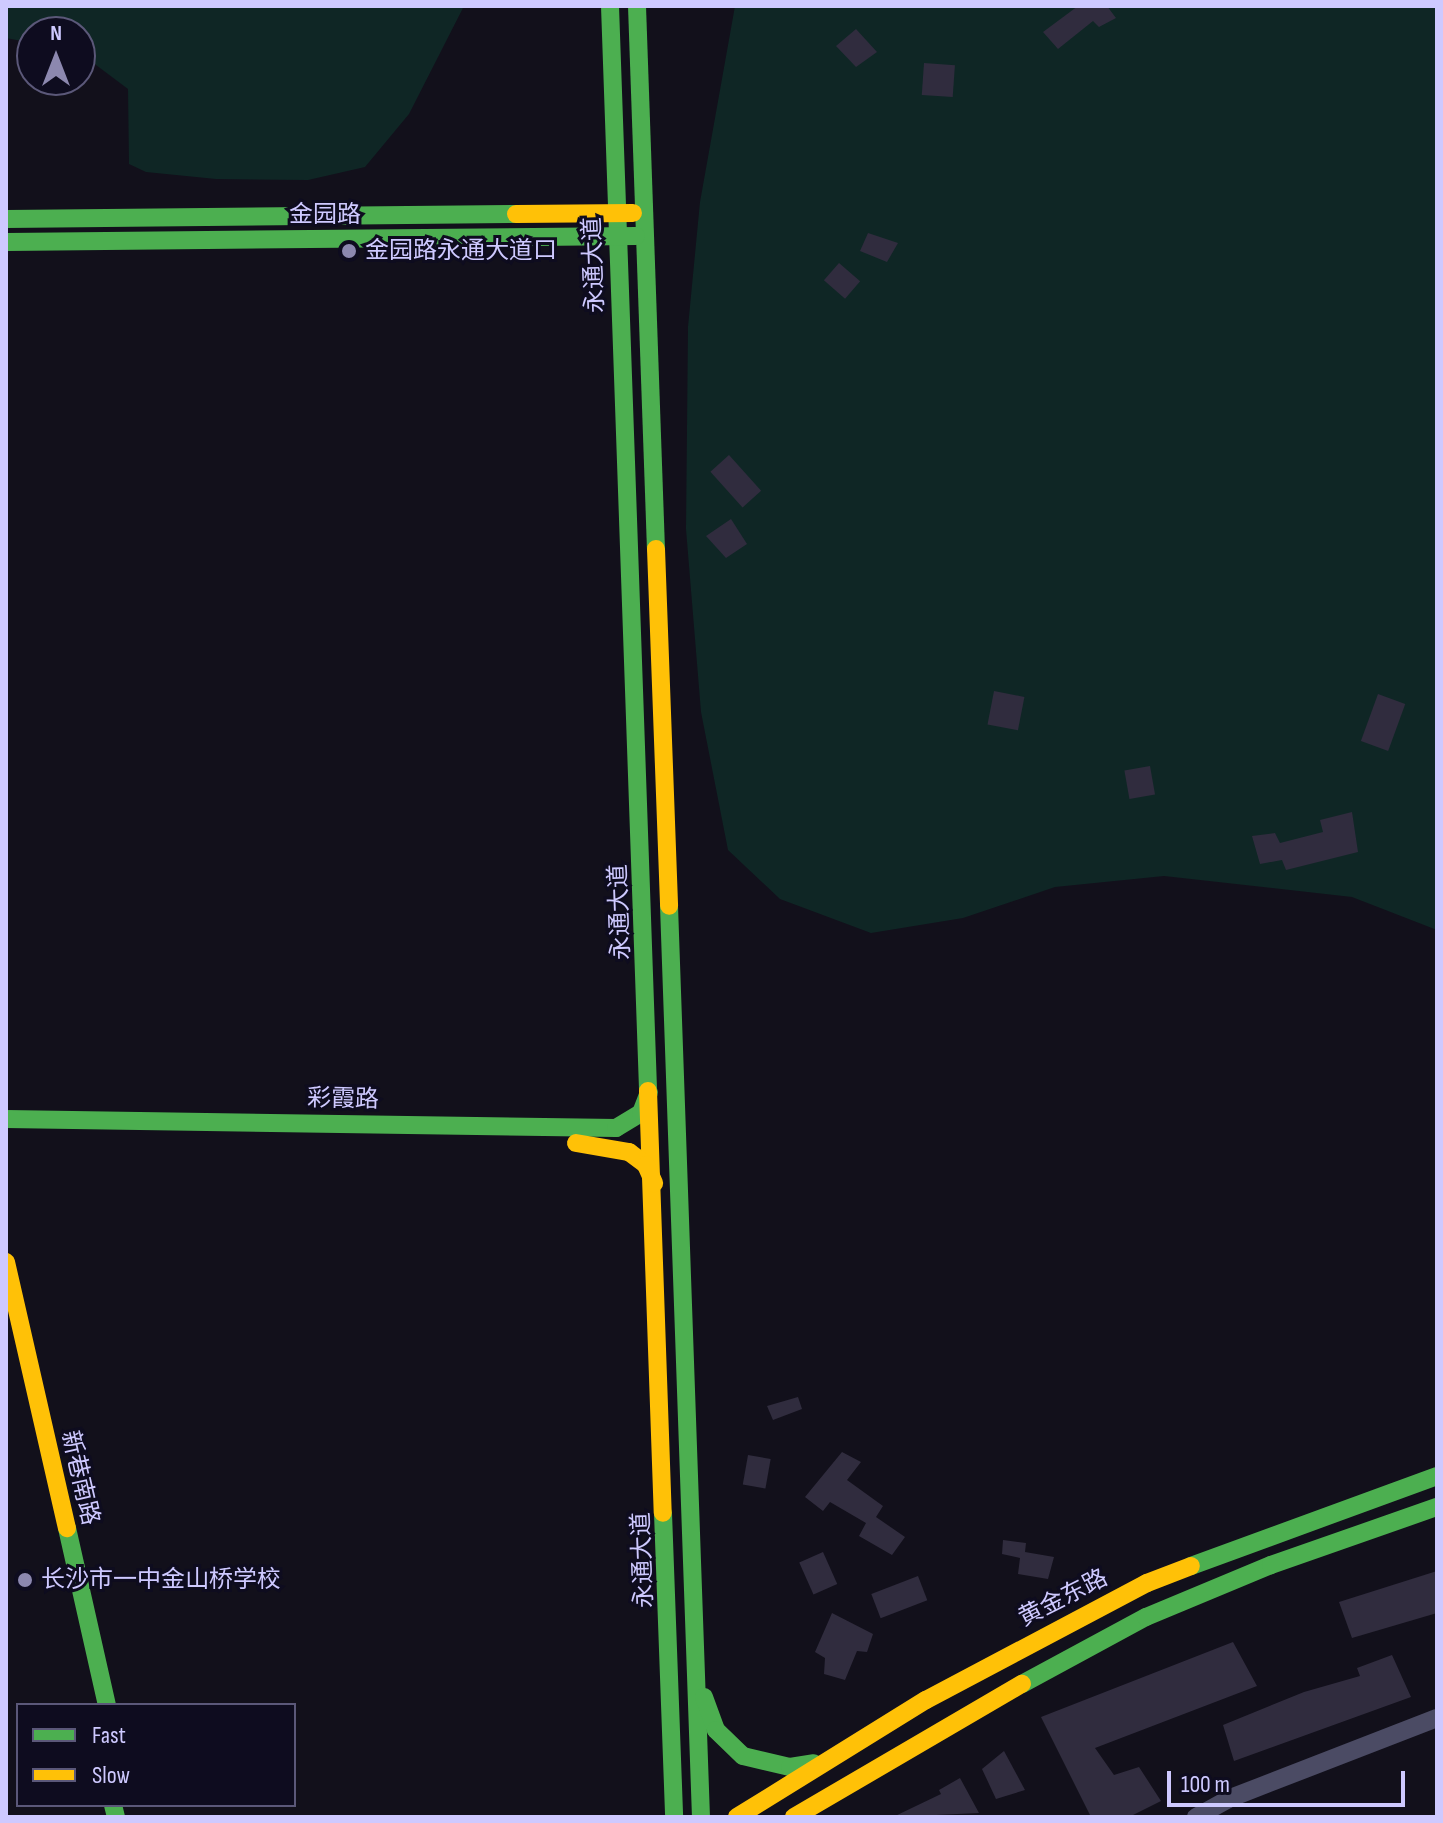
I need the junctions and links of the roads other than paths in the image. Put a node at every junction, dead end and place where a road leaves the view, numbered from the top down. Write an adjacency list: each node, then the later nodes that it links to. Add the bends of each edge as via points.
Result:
1 (610, 6): 3 (main road, 永通大道)
2 (637, 6): 5 (main road, 永通大道)
3 (615, 164): 4 (main road, 永通大道); 6 (main road, via 601,199)
4 (616, 213): 5 (main road, 金园路); 6 (main road, 金园路); 10 (main road, 永通大道)
5 (643, 213): 8 (main road, 永通大道)
6 (574, 214): 7 (main road, 金园路)
7 (6, 219)
8 (644, 236): 10 (main road, 金园路); 21 (main road, 永通大道)
9 (576, 237): 10 (main road, 金园路); 11 (main road, 金园路); 12 (main road, via 606,254)
10 (617, 237): 12 (main road, 永通大道)
11 (6, 242)
12 (618, 279): 13 (main road, 永通大道)
13 (650, 1082): 14 (main road, 彩霞路, via 641,1113 616,1128); 16 (main road, 永通大道)
14 (6, 1119)
15 (6, 1133): 16 (main road, 彩霞路, via 606,1144 639,1158)
16 (654, 1183): 26 (main road, 永通大道)
17 (6, 1262): 23 (main road, 新巷南路)
18 (6, 1336): 22 (main road, 新巷南路)
19 (1437, 1476): 25 (main road, 黄金东路, via 1147,1583 1016,1650)
20 (1437, 1507): 29 (main road, via 1271,1565 1146,1617 942,1727)
21 (697, 1669): 25 (main road, via 716,1730 743,1756 790,1767); 27 (main road, 永通大道)
22 (90, 1703)
23 (107, 1703)
24 (1437, 1718): 30 (street, via 1228,1799)
25 (837, 1753): 28 (main road, 黄金东路)
26 (674, 1815)
27 (701, 1817)
28 (737, 1817)
29 (794, 1817)
30 (1196, 1817)

